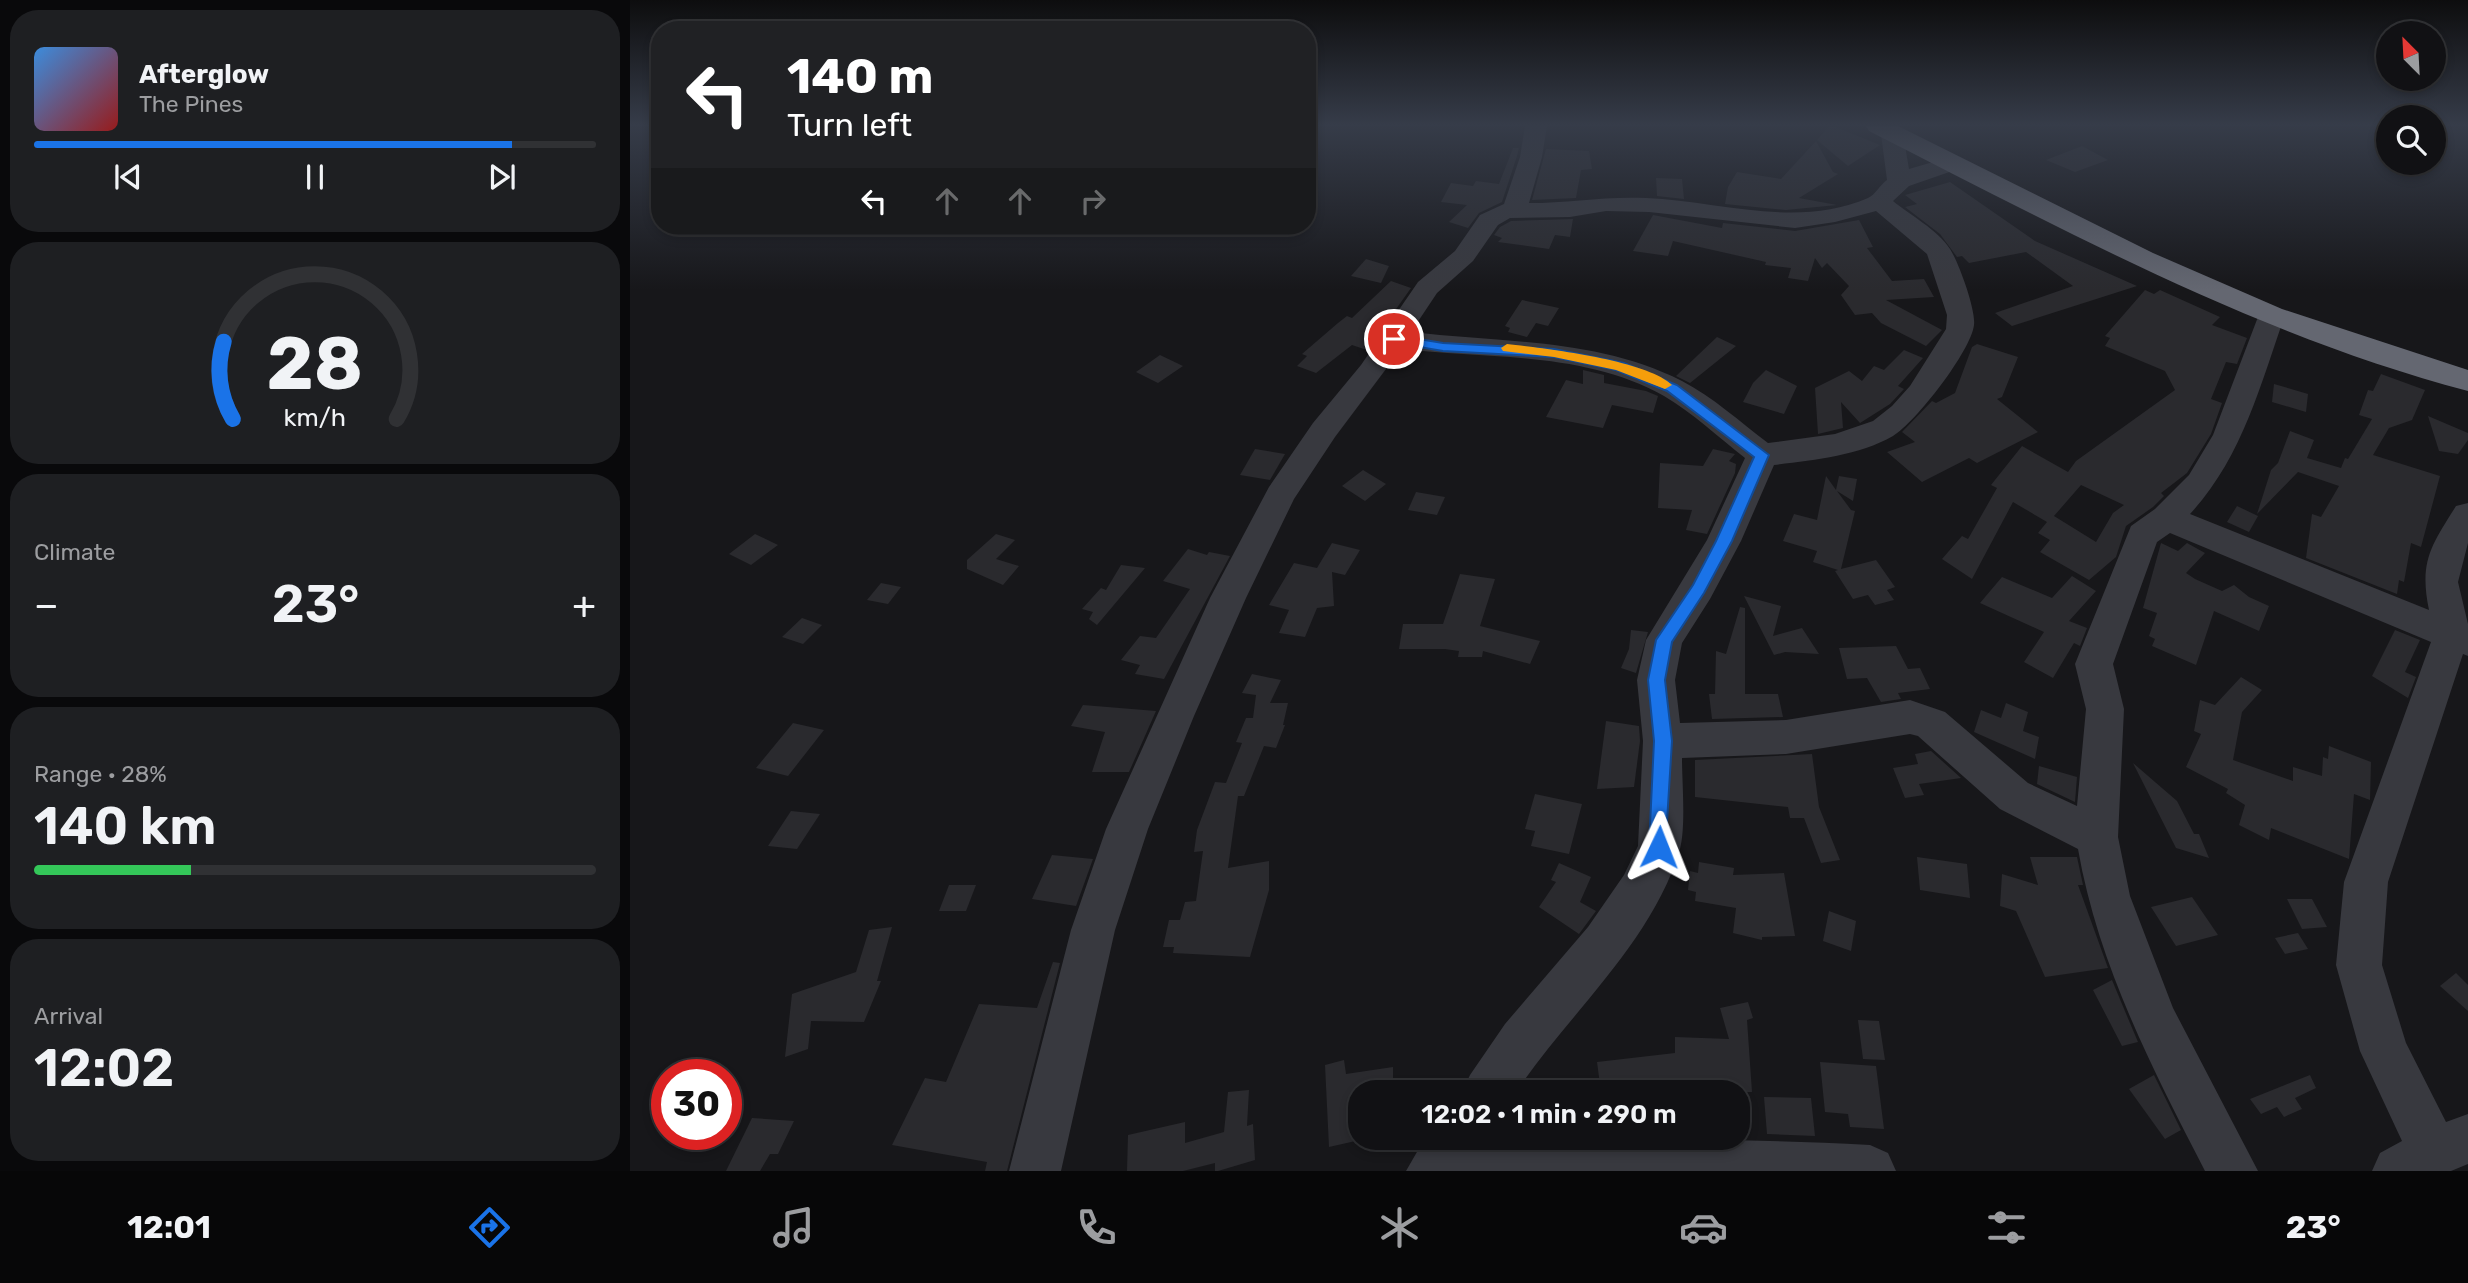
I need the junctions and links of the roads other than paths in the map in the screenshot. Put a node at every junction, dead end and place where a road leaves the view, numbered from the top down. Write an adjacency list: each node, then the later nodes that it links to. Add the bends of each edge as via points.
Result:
1 (1524, 181): 6 (street)
2 (1888, 181): 5 (street)
3 (1914, 181): 5 (street)
4 (1984, 181): 7 (highway, via 2143,259)
5 (1889, 192): 6 (street, via 1835,215 1795,221 1649,205); 10 (street, via 1939,251 1961,315 1961,329 1912,407 1890,426 1836,447)
6 (1514, 211): 8 (street, via 1489,220 1464,256 1427,288)
7 (2271, 315): 9 (highway); 12 (street, via 2228,435 2200,483)
8 (1394, 339): 10 (street, via 1443,347 1554,353 1619,366 1672,388); 19 (street, via 1280,495 1228,598 1126,829 1093,930)
9 (2468, 381)
10 (1762, 455): 14 (street, via 1724,541 1664,640 1656,680)
11 (2468, 515): 13 (street, via 2447,549 2441,582)
12 (2167, 518): 13 (street); 15 (street, via 2143,535 2135,549 2094,664 2105,709)
13 (2460, 637): 18 (street, via 2367,882 2359,965 2384,1051)
14 (1663, 741): 15 (street, via 1786,737 1910,717 1931,724 2014,796); 16 (street, via 1659,847 1639,890 1604,943)
15 (2097, 837): 22 (street, via 2108,896 2154,1021)
16 (1495, 1080)
17 (1447, 1150): 20 (street)
18 (2434, 1154)
19 (1035, 1171)
20 (1434, 1171): 21 (street, via 1681,1160)
21 (1870, 1171)
22 (2232, 1171)

